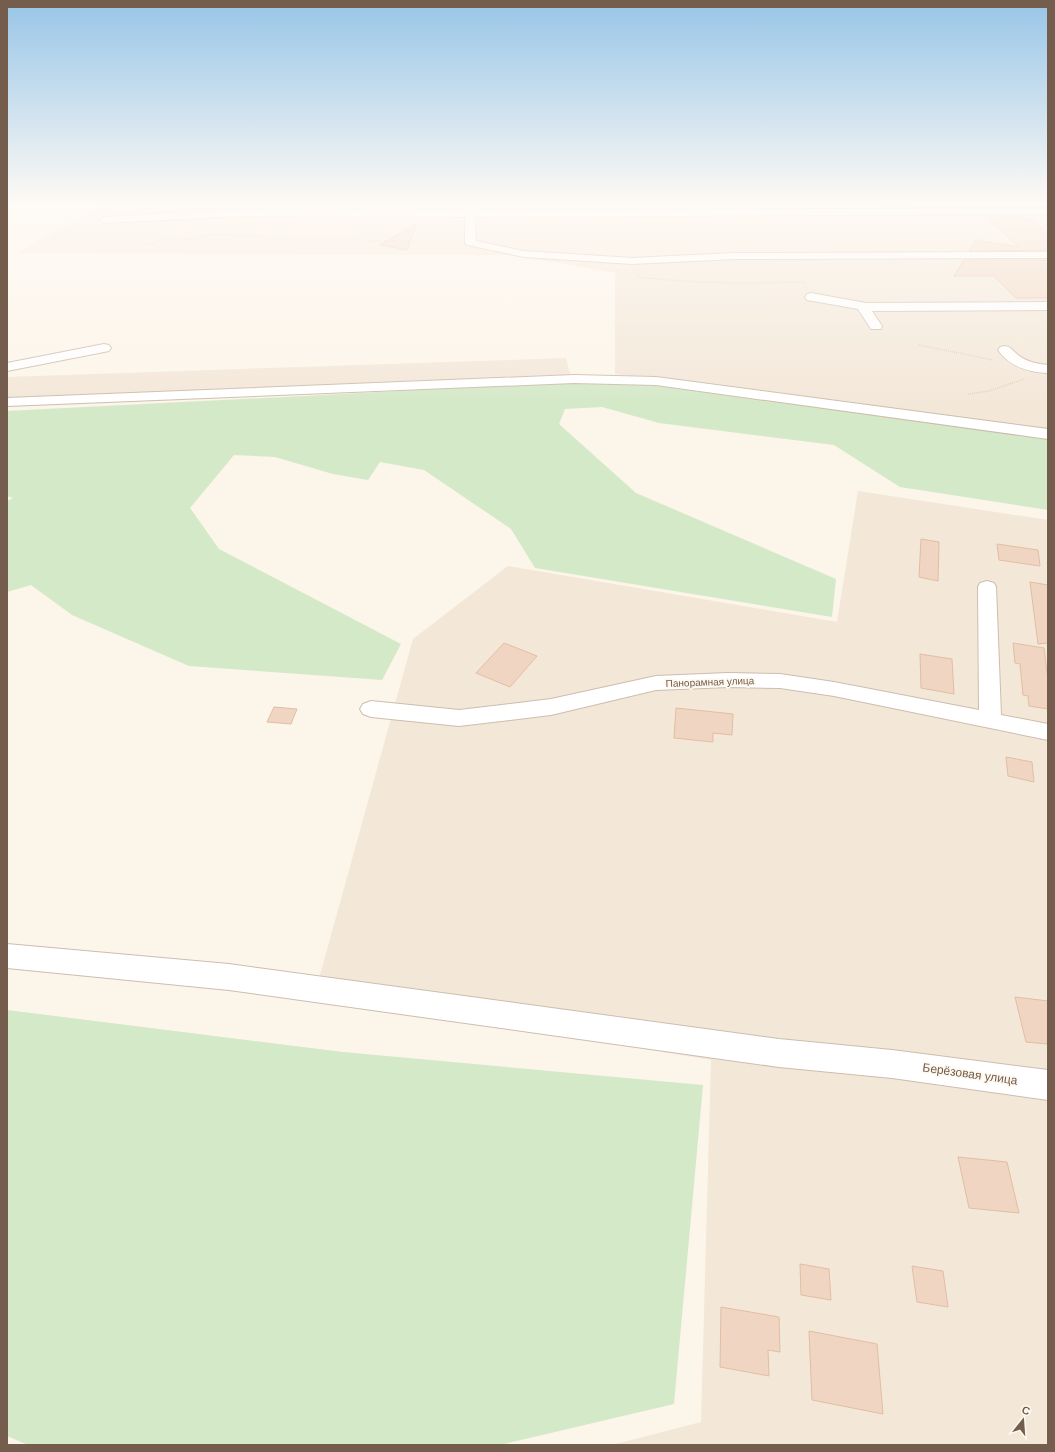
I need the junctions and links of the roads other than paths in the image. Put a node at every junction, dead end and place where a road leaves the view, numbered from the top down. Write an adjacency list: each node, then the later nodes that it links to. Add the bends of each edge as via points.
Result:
1 (811, 297): 2 (street)
2 (862, 306): 3 (street); 4 (street)
3 (1048, 306)
4 (876, 326)
5 (104, 348): 7 (street)
6 (1005, 350): 8 (street, via 1023,366)
7 (7, 367)
8 (1046, 369)
9 (7, 402): 10 (street, via 574,379 648,381)
10 (1048, 434)
11 (987, 587): 13 (street)
12 (371, 709): 13 (street, Панорамная улица, via 459,718 551,707 656,684 728,680 780,681 834,689)
13 (990, 720): 14 (street, Панорамная улица)
14 (1048, 732)
15 (7, 956): 16 (street, Берёзовая улица, via 229,977 779,1053 892,1064)
16 (1048, 1085)

